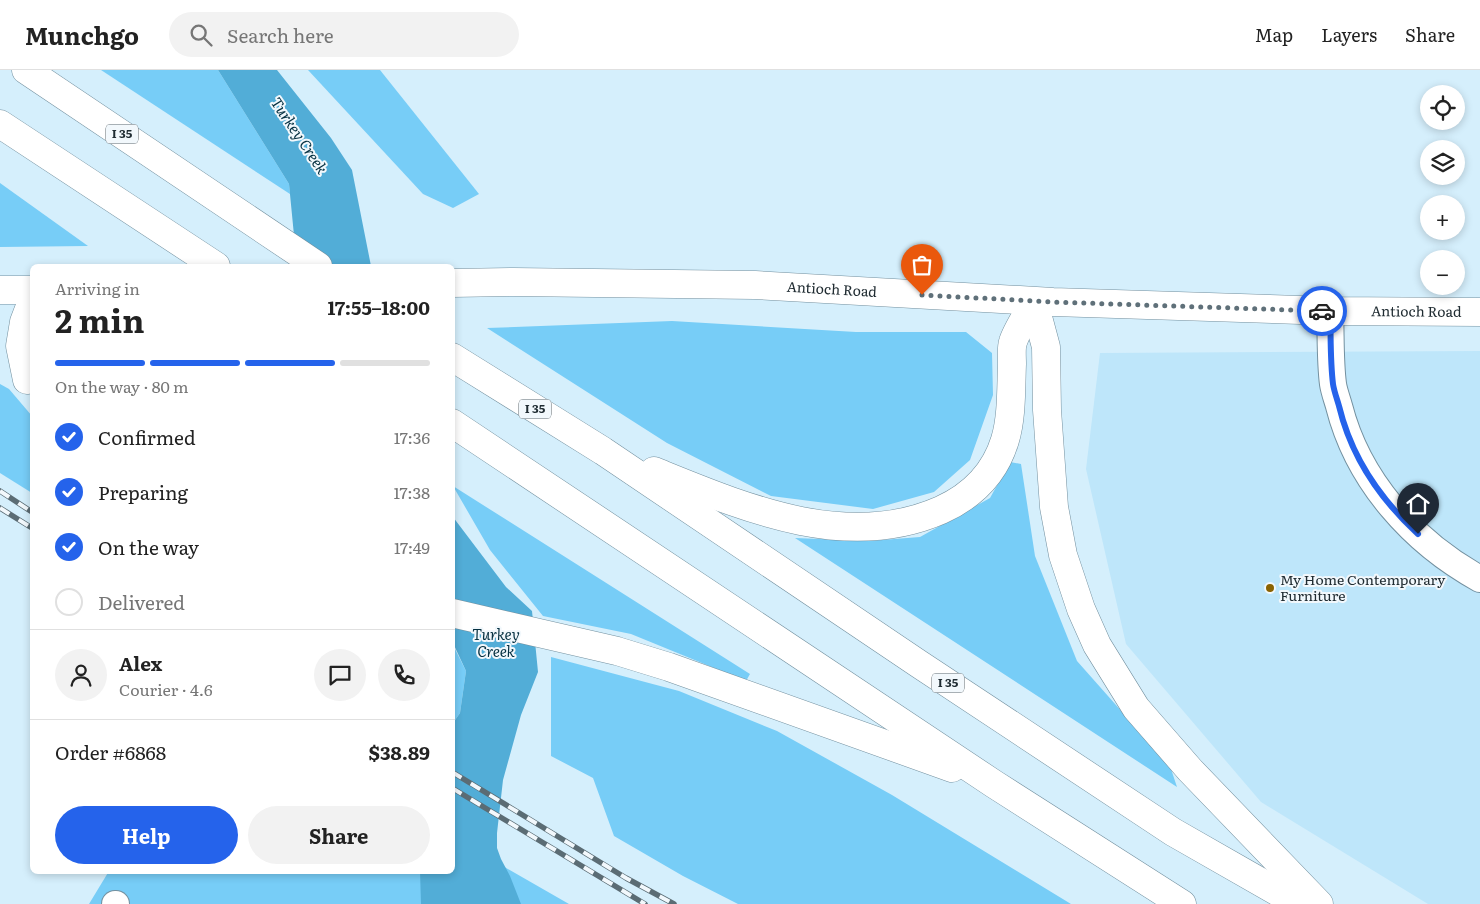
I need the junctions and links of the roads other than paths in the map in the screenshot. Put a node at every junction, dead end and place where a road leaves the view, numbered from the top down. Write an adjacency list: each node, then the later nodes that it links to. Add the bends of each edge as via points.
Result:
1 (26, 70): 4 (main road, I 35)
2 (0, 124): 3 (main road)
3 (213, 264)
4 (315, 264)
5 (455, 283): 8 (main road, Antioch Road, via 755,285)
6 (0, 290): 7 (main road)
7 (30, 290)
8 (1034, 302): 10 (main road, Antioch Road); 16 (main road, via 1013,342 1010,410 1005,440 993,466 977,487 955,504 924,517 865,527 793,520 749,508); 22 (main road, via 1046,346 1054,506 1063,555 1097,645 1136,708 1190,770)
9 (30, 306): 14 (main road, via 20,346)
10 (1330, 311): 11 (main road, Antioch Road); 17 (street, via 1333,384 1342,419 1358,458 1397,514 1435,549)
11 (1480, 312)
12 (0, 350): 14 (main road)
13 (460, 363): 16 (main road, I 35)
14 (30, 383)
15 (455, 426): 19 (main road)
16 (603, 450): 21 (main road, I 35, via 1172,832)
17 (1480, 580)
18 (455, 614): 19 (main road, via 617,651 669,667)
19 (994, 784): 20 (main road)
20 (1182, 904)
21 (1299, 904)
22 (1319, 904)

